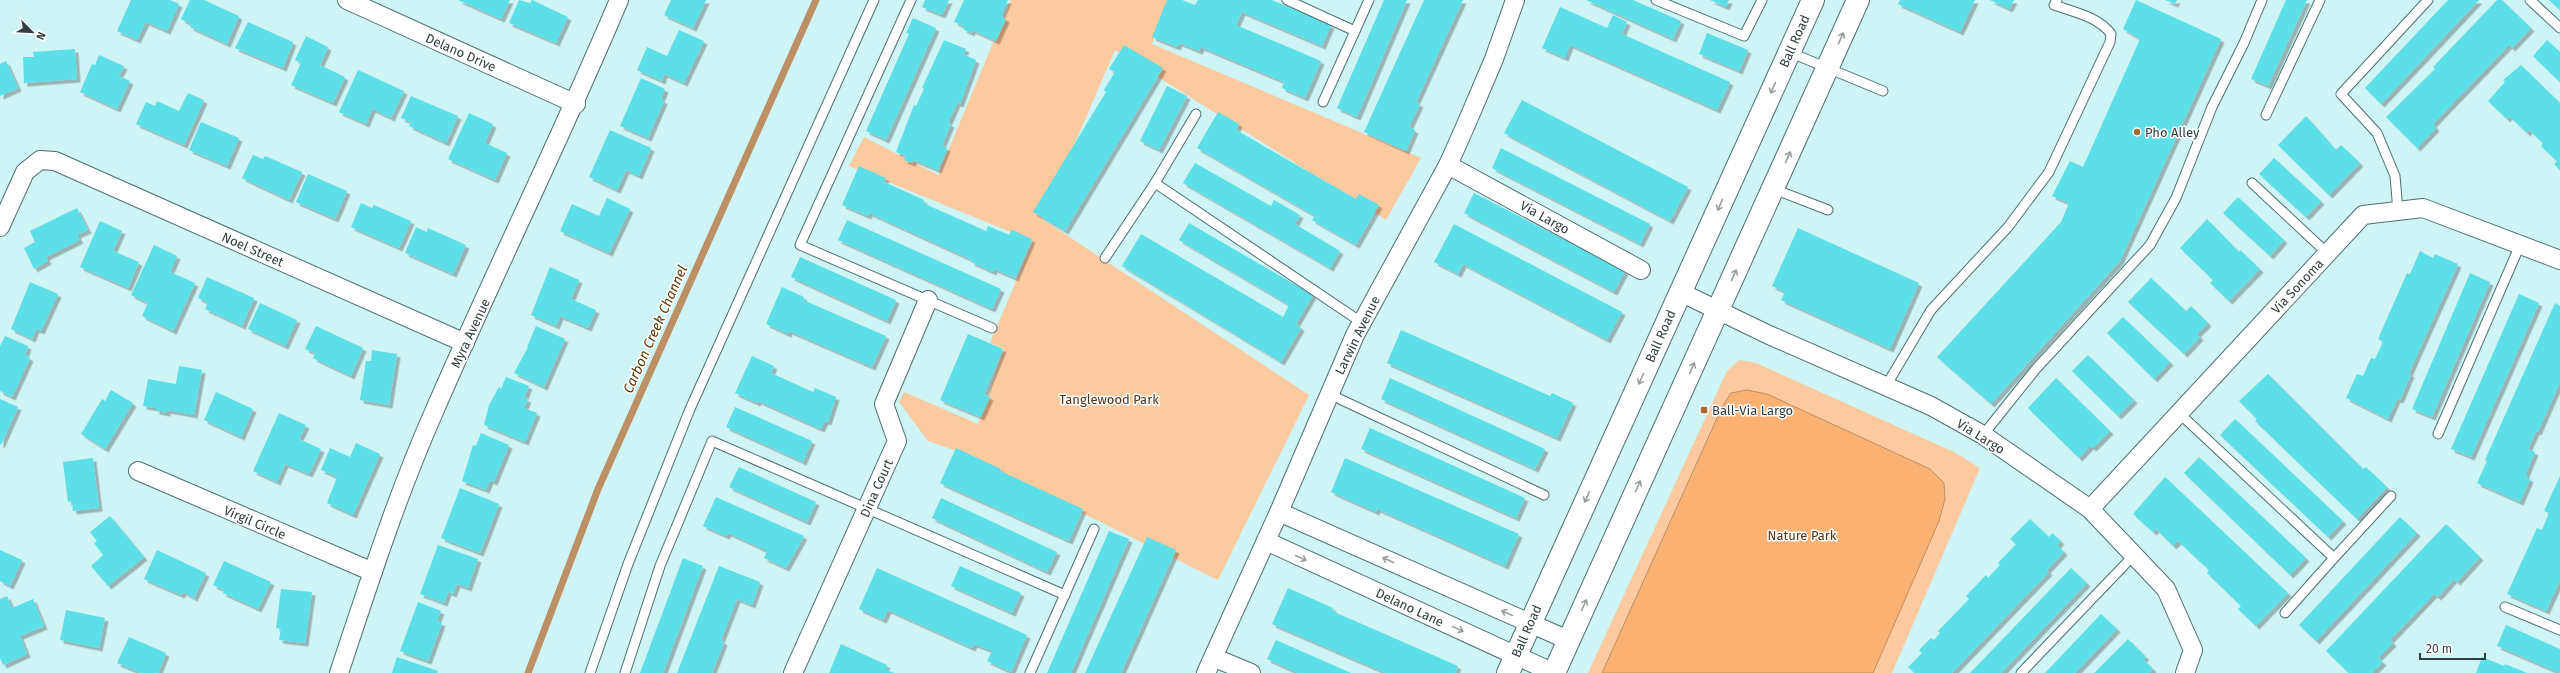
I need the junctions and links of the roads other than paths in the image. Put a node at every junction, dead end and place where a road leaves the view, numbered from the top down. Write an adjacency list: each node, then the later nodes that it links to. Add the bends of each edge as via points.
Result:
1 (347, 0): 23 (street, Delano Drive)
2 (619, 0): 23 (street, Myra Avenue)
3 (874, 0): 69 (lane, via 690,409 628,564)
4 (911, 0): 39 (lane, via 800,245)
5 (1287, 0): 18 (lane)
6 (1368, 0): 18 (lane)
7 (1515, 0): 26 (street, Larwin Avenue, via 1494,59)
8 (1656, 0): 9 (lane, via 1744,36)
9 (1762, 0)
10 (1813, 0): 19 (main road, Ball Road)
11 (1858, 0): 20 (main road, one-way to 11)
12 (2057, 0): 44 (lane, via 2054,5 2097,21 2106,28 2111,34 2110,42 2049,172 2008,227 1931,310)
13 (2262, 0): 48 (lane, via 2212,107 2176,198 2150,245 2035,370)
14 (2320, 0): 25 (lane)
15 (2428, 0): 31 (lane, via 2341,94 2377,133 2395,176)
16 (2530, 0): 17 (lane)
17 (2560, 28)
18 (1355, 31): 22 (lane)
19 (1789, 52): 20 (lane); 38 (main road, Ball Road, one-way to 38)
20 (1827, 68): 21 (lane); 29 (main road, one-way to 20)
21 (1883, 91)
22 (1323, 102)
23 (576, 104): 43 (street, Myra Avenue)
24 (1196, 114): 27 (lane)
25 (2266, 116)
26 (1448, 165): 37 (street, Via Largo); 41 (street, Larwin Avenue)
27 (1155, 183): 35 (lane); 41 (lane)
28 (2252, 183): 34 (lane)
29 (1774, 189): 30 (lane); 40 (main road, one-way to 29)
30 (1828, 210)
31 (2398, 211): 33 (street, Via Sonoma, via 2423,208); 34 (street, Via Sonoma, via 2363,215)
32 (0, 228): 43 (street, Noel Street, via 26,172 40,160 55,161)
33 (2520, 245): 36 (street, Via Sonoma); 47 (lane)
34 (2328, 254): 46 (street, Via Sonoma)
35 (1105, 258)
36 (2560, 260)
37 (1641, 270)
38 (1680, 292): 40 (street, Via Largo); 63 (main road, Ball Road, one-way to 63)
39 (928, 300): 42 (lane); 52 (street, Dina Court, via 884,404 897,441)
40 (1718, 311): 44 (street, Via Largo); 65 (main road, one-way to 40)
41 (1361, 322): 45 (street, Larwin Avenue)
42 (992, 328)
43 (465, 343): 59 (street, Myra Avenue, via 432,416)
44 (1886, 386): 48 (street, Via Largo, via 1931,406)
45 (1330, 394): 50 (lane); 54 (street, Larwin Avenue)
46 (2179, 412): 53 (street, Via Sonoma); 58 (lane)
47 (2438, 434)
48 (1983, 435): 53 (street, Via Largo)
49 (138, 471): 59 (street, Virgil Circle)
50 (1544, 495)
51 (2391, 496): 58 (lane)
52 (867, 508): 60 (lane); 70 (lane, via 712,441 660,566); 71 (street, Dina Court)
53 (2090, 509): 57 (street, Via Largo)
54 (1279, 512): 56 (street, Larwin Avenue); 63 (street, one-way to 54)
55 (1094, 529): 60 (lane)
56 (1266, 541): 66 (street, Delano Lane, one-way to 66); 67 (street, Larwin Avenue)
57 (2134, 555): 75 (lane); 76 (street, Via Largo, via 2166,589 2193,650)
58 (2334, 558): 62 (lane)
59 (373, 572): 68 (street, Myra Avenue)
60 (1065, 595): 72 (lane)
61 (2505, 607): 64 (lane)
62 (2285, 613)
63 (1530, 623): 65 (street); 66 (main road, Ball Road)
64 (2560, 630)
65 (1568, 640): 74 (main road)
66 (1512, 664): 74 (street, Delano Lane)
67 (1210, 665): 73 (street)
68 (340, 673)
69 (590, 673)
70 (625, 673)
71 (793, 673)
72 (1030, 673)
73 (1251, 673)
74 (1554, 673)
75 (2022, 673)
76 (2185, 673)

